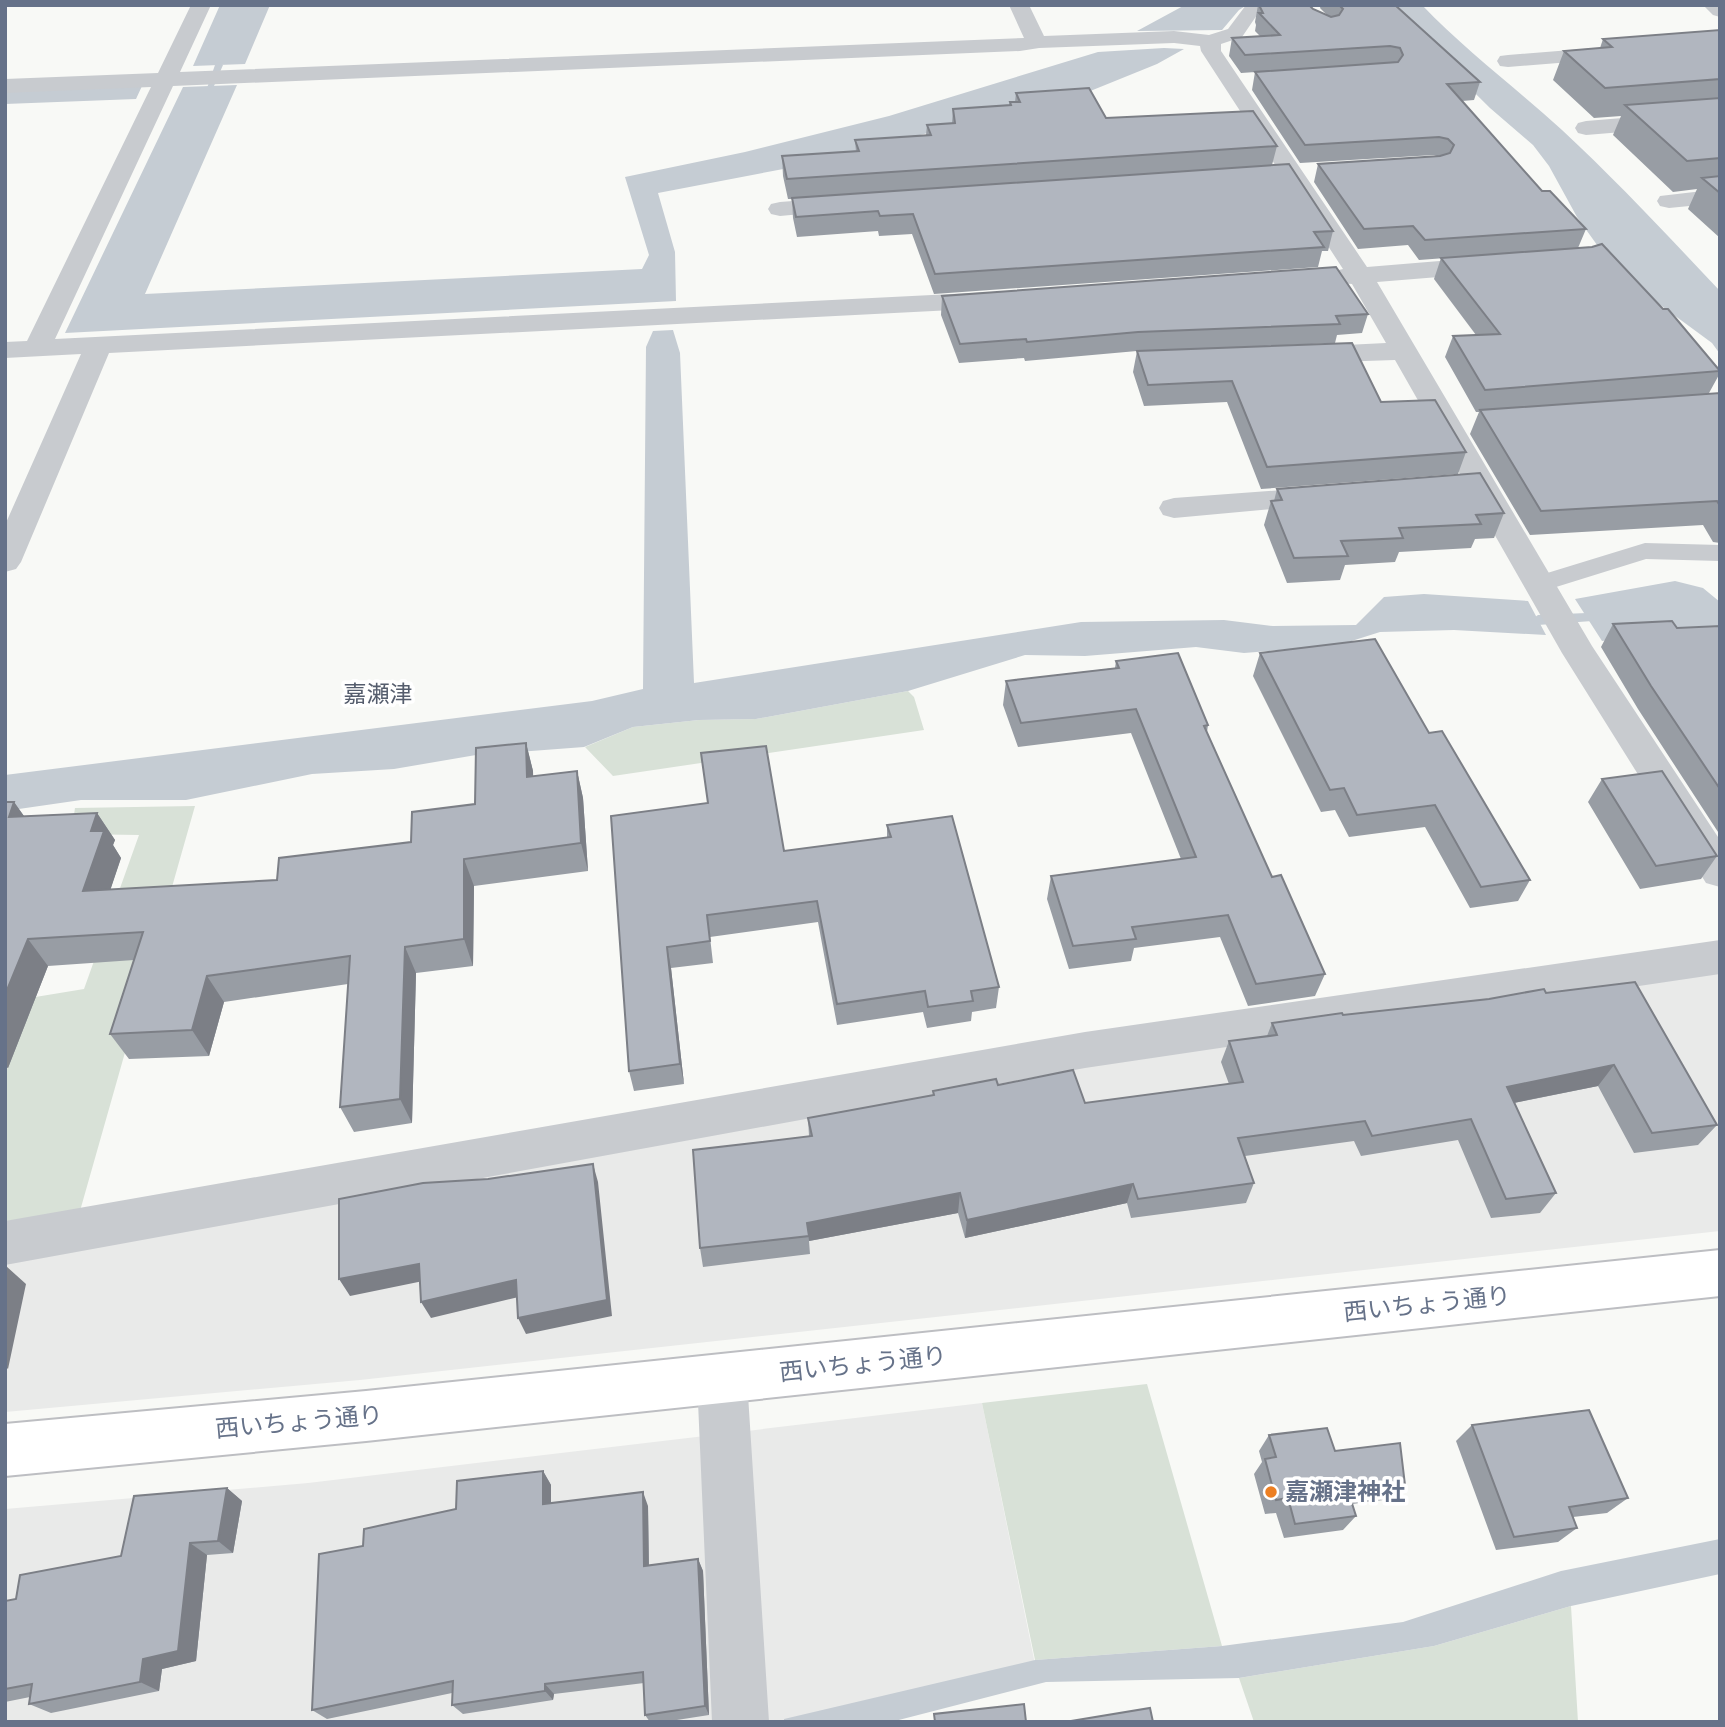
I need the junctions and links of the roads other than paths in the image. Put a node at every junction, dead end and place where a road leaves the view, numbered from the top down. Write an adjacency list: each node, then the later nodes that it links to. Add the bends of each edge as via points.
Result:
1 (201, 5): 10 (street)
2 (1019, 5): 7 (street)
3 (1261, 5): 6 (street, via 1235,33)
4 (1713, 5): 5 (street)
5 (1720, 11)
6 (1210, 41): 7 (street, via 1174,37); 12 (street, via 1211,51)
7 (1039, 42): 10 (street)
8 (1720, 44): 9 (street)
9 (1508, 61)
10 (166, 79): 13 (street); 30 (street)
11 (1260, 81): 12 (street)
12 (1232, 83): 15 (street)
13 (5, 86)
14 (1720, 117): 17 (street)
15 (1256, 119): 16 (street); 19 (street)
16 (1231, 121)
17 (1586, 128)
18 (1317, 171): 19 (street)
19 (1291, 172): 20 (street); 26 (street)
20 (1264, 174)
21 (1720, 196): 23 (street)
22 (876, 201): 24 (street)
23 (1669, 201)
24 (780, 209)
25 (1513, 263): 26 (street)
26 (1360, 275): 27 (street); 32 (street)
27 (1318, 278)
28 (1012, 299): 29 (street)
29 (99, 345): 30 (street); 37 (street)
30 (37, 349): 31 (street)
31 (5, 350)
32 (1404, 351): 33 (street); 38 (street, via 1461,424 1468,485)
33 (1283, 356)
34 (1348, 495): 35 (street)
35 (1174, 508)
36 (1720, 553): 38 (lane, via 1645,551)
37 (5, 562)
38 (1542, 587): 39 (street, via 1579,653)
39 (1720, 872)
40 (1720, 957): 41 (street, via 1085,1050)
41 (5, 1243)
42 (1720, 1273): 43 (highway, 西いちょう通り)
43 (722, 1379): 44 (highway, 西いちょう通り); 45 (street)
44 (5, 1450)
45 (741, 1722)

